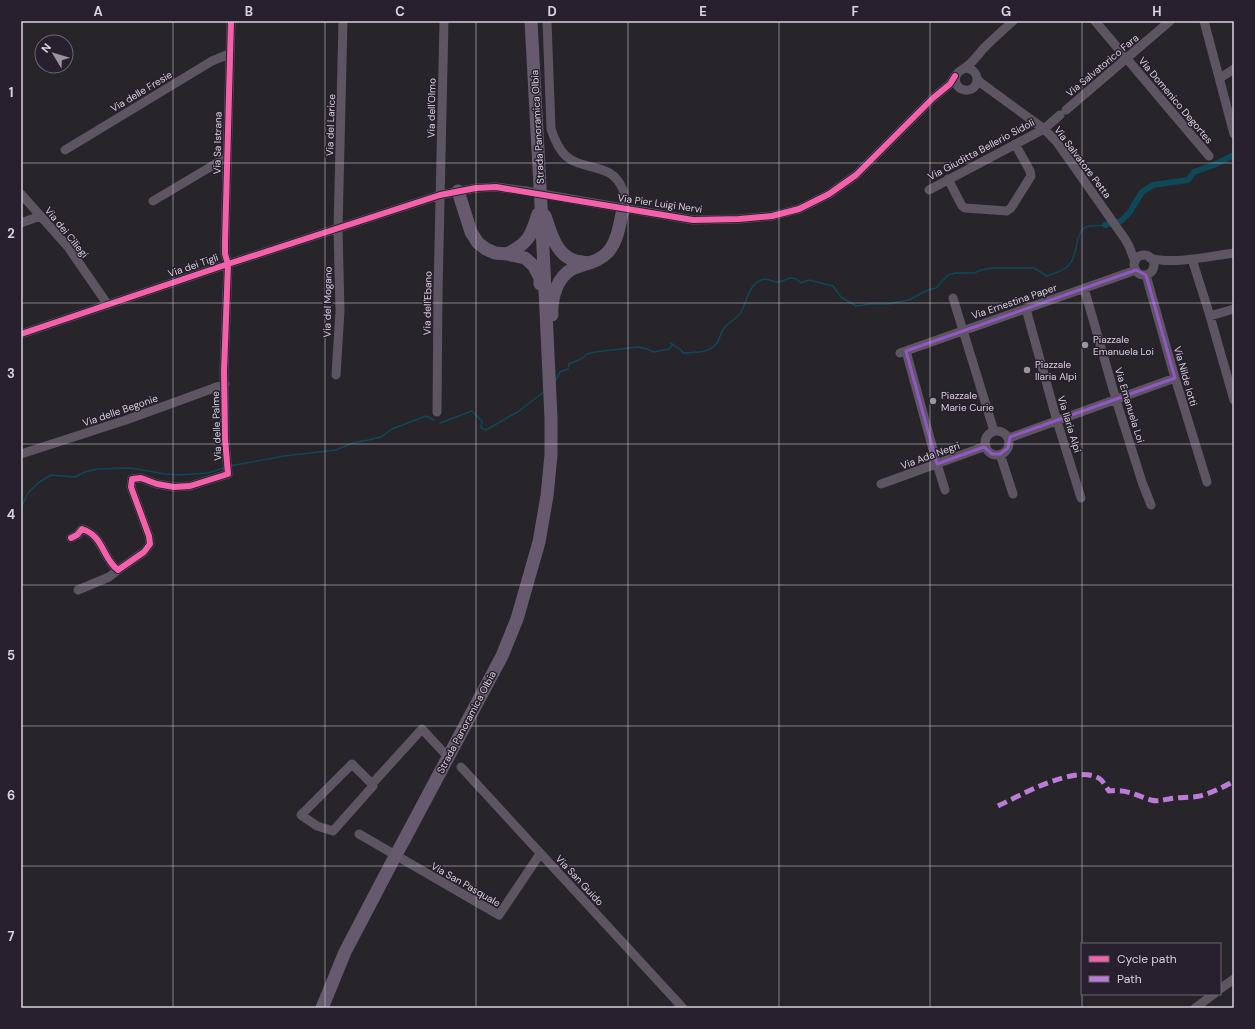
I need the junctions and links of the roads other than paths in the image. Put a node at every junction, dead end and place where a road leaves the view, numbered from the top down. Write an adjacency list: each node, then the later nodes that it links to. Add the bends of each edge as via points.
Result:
1 (231, 21): 10 (street, Via Sa Istrana)
2 (343, 21): 35 (street, Via del Larice)
3 (444, 21): 29 (street, Via dell'Olmo)
4 (531, 21): 31 (highway, Strada Panoramica Olbia)
5 (546, 21): 32 (street, via 551,129 555,142 572,160 603,169 614,176 623,191)
6 (1013, 21): 12 (street, via 985,48)
7 (1095, 21): 11 (street, Via Domenico Degortes)
8 (1170, 21): 11 (street, Via Salvatorico Fara)
9 (1204, 21): 15 (street)
10 (229, 54): 22 (street, Via delle Fresie, via 212,61); 24 (street, Via Sa Istrana)
11 (1126, 58): 19 (street, Via Salvatorico Fara); 23 (street, Via Domenico Degortes)
12 (969, 69): 14 (street, via 959,71); 16 (street, via 977,75)
13 (1234, 70): 15 (street)
14 (956, 76): 17 (street, via 956,83); 18 (street, Via Pier Luigi Nervi)
15 (1220, 78): 20 (street)
16 (976, 82): 17 (street, via 973,88); 19 (street, Via Salvatore Petta)
17 (960, 88): 18 (street, Via Pier Luigi Nervi)
18 (933, 98): 32 (street, Via Pier Luigi Nervi, via 856,175 829,194 798,209 772,216 693,220)
19 (1044, 128): 21 (street, Via Giuditta Bellerio Sidoli); 36 (street, Via Salvatore Petta, via 1056,141)
20 (1234, 134)
21 (1015, 144): 25 (street, Via Giuditta Bellerio Sidoli); 25 (street, via 1031,176 1007,211 965,208)
22 (65, 150)
23 (1209, 156)
24 (227, 159): 30 (street); 42 (street, Via Sa Istrana, via 225,254)
25 (948, 180): 26 (street, Via Giuditta Bellerio Sidoli)
26 (929, 190)
27 (458, 191): 29 (street, Via Pier Luigi Nervi); 32 (street, Via Pier Luigi Nervi, bridge, via 496,187); 38 (highway, via 470,232 478,243 495,253)
28 (21, 194): 33 (street, Via dei Ciliegi)
29 (440, 195): 35 (street, Via dei Tigli); 63 (street, Via dell'Ebano)
30 (153, 201)
31 (541, 205): 38 (highway, via 528,239); 43 (highway, via 556,245 563,254 573,260); 54 (highway, Strada Panoramica Olbia)
32 (623, 209): 43 (highway, via 613,245 600,259)
33 (40, 216): 34 (street); 48 (street, Via dei Ciliegi, via 68,247)
34 (21, 223)
35 (338, 229): 42 (street, Via dei Tigli); 58 (street, Via del Mogano, via 340,311)
36 (1125, 239): 39 (street, Via Salvatore Petta); 44 (street, Via Salvatore Petta)
37 (1234, 253): 40 (street, Via Salvatore Petta)
38 (507, 254): 54 (highway, via 525,258 534,266 540,278 541,321)
39 (1148, 257): 41 (street, Via Salvatore Petta); 44 (street, via 1139,258); 45 (street, via 1154,263)
40 (1192, 259): 41 (street, Via Salvatore Petta); 51 (street)
41 (1166, 261): 45 (street)
42 (228, 264): 48 (street, Via dei Tigli); 60 (street, Via delle Palme)
43 (589, 264): 55 (highway, via 572,269 562,277 555,293 552,312 554,339)
44 (1135, 266): 45 (street, via 1139,273); 46 (street, Via Ernestina Paper)
45 (1149, 272): 59 (street, Via Nilde Iotti)
46 (1084, 288): 49 (street, Via Ernestina Paper); 61 (street, Via Emanuela Loi)
47 (954, 298): 52 (street)
48 (108, 305): 53 (street, Via dei Tigli)
49 (1026, 309): 52 (street, Via Ernestina Paper); 64 (street, Via Ilaria Alpi)
50 (1234, 309): 51 (street)
51 (1210, 316): 57 (street)
52 (964, 330): 65 (street); 70 (street, Via Ernestina Paper, via 903,352)
53 (21, 334)
54 (547, 334): 55 (highway, Strada Panoramica Olbia)
55 (548, 350): 80 (highway, Strada Panoramica Olbia, via 551,455 539,542 517,619 502,656)
56 (1234, 360): 57 (street)
57 (1224, 362): 62 (street)
58 (336, 375)
59 (1175, 378): 61 (street); 71 (street, Via Nilde Iotti)
60 (225, 384): 68 (street, Via delle Begonie); 78 (street, Via delle Palme, via 228,474 190,486 174,488 141,478 132,479 131,486 150,544 144,552)
61 (1116, 400): 64 (street); 76 (street, Via Emanuela Loi)
62 (1234, 400)
63 (437, 412)
64 (1057, 421): 66 (street); 75 (street, Via Ilaria Alpi)
65 (994, 431): 66 (street, via 1000,431); 67 (street, via 986,437)
66 (1008, 437): 69 (street, via 1008,448)
67 (986, 446): 69 (street, via 992,454); 70 (street, Via Ada Negri)
68 (21, 454)
69 (1000, 454): 74 (street)
70 (937, 464): 72 (street, Via Ada Negri); 73 (street)
71 (1206, 482)
72 (881, 484)
73 (945, 490)
74 (1013, 494)
75 (1082, 498)
76 (1151, 506)
77 (71, 538): 78 (street, via 82,529 88,531 98,539 112,565)
78 (118, 570): 79 (street, via 109,577)
79 (78, 590)
80 (448, 757): 82 (street, via 422,729); 89 (highway, Strada Panoramica Olbia, bridge, via 345,952)
81 (461, 767): 84 (street, Via San Guido)
82 (372, 784): 82 (street, via 352,764 301,815 317,826 333,831 373,786)
83 (358, 834): 84 (street, Via San Pasquale, via 499,915)
84 (540, 854): 88 (street, Via San Guido)
85 (1234, 979): 86 (street)
86 (1221, 989)
87 (1213, 995): 90 (street)
88 (681, 1007)
89 (322, 1008)
90 (1197, 1008)

